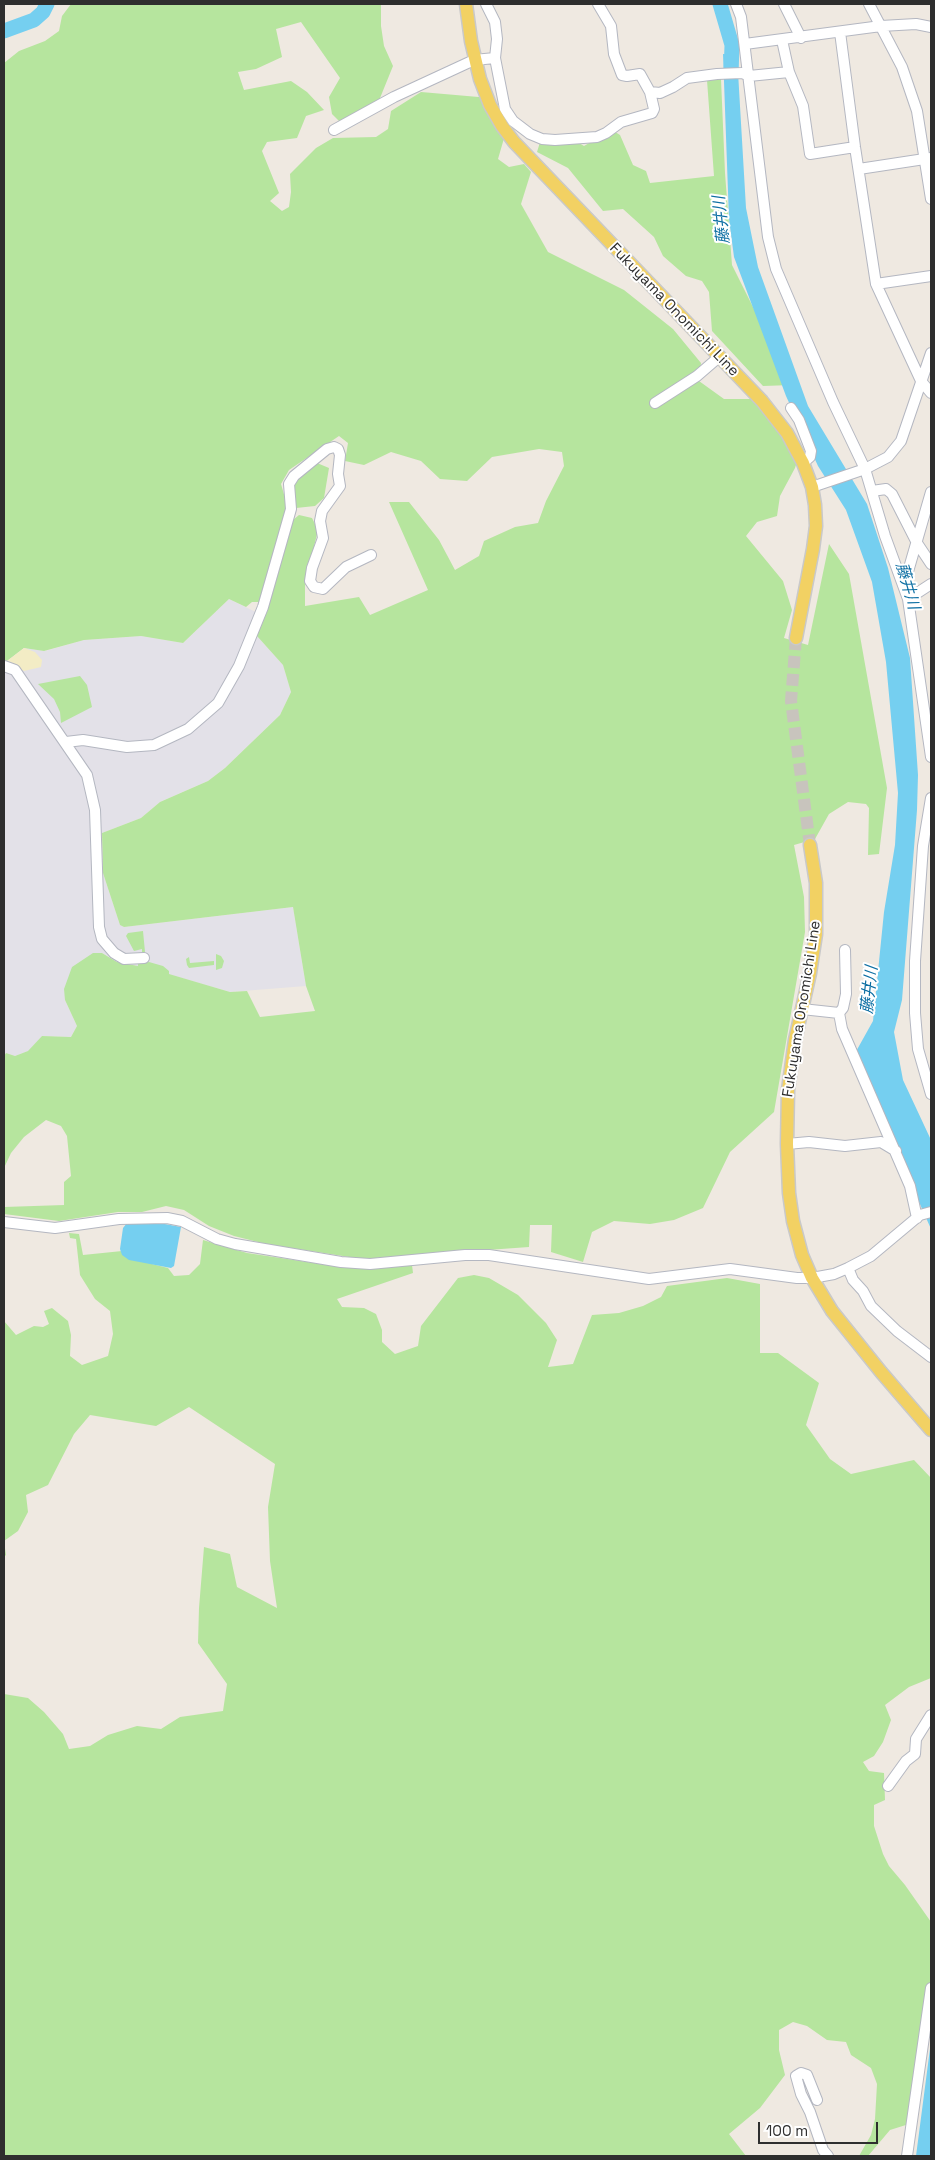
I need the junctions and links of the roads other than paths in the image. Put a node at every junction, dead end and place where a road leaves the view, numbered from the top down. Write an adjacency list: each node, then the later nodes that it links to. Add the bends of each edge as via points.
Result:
1 (466, 4): 14 (main road, Fukuyama Onomichi Line)
2 (486, 4): 13 (street, via 495,22)
3 (598, 4): 17 (street, via 611,26 614,54 622,75 640,74)
4 (736, 4): 12 (street, via 742,17)
5 (784, 4): 10 (street)
6 (869, 4): 7 (street)
7 (881, 26): 8 (street, via 916,24); 9 (street); 20 (street, via 902,68)
8 (931, 27)
9 (840, 32): 10 (street); 19 (street)
10 (801, 38): 11 (street)
11 (782, 40): 12 (street); 15 (street)
12 (745, 44): 16 (street)
13 (495, 58): 14 (street); 17 (street, via 505,109 524,131 542,139 597,137 621,122 652,113)
14 (474, 60): 18 (street, via 394,97); 26 (main road, Fukuyama Onomichi Line, via 490,105 514,142)
15 (789, 72): 16 (street); 19 (street, via 803,106 810,154)
16 (745, 74): 17 (street, via 687,78 660,93); 32 (street, via 768,237 776,269)
17 (650, 92)
18 (334, 130)
19 (855, 147): 21 (street)
20 (929, 159): 21 (street); 22 (street)
21 (859, 169): 24 (street)
22 (931, 199)
23 (931, 276): 24 (street)
24 (876, 284): 27 (street)
25 (931, 353): 27 (street)
26 (719, 357): 29 (street); 31 (main road, Fukuyama Onomichi Line, via 787,433)
27 (921, 381): 28 (street); 32 (street, via 901,441 888,457)
28 (931, 393)
29 (656, 403)
30 (791, 408): 31 (street, via 811,451)
31 (803, 463): 33 (main road, Fukuyama Onomichi Line)
32 (861, 471): 33 (street); 34 (street)
33 (817, 486): 42 (main road, Fukuyama Onomichi Line, via 814,549)
34 (872, 490): 36 (street, via 886,489 892,494); 39 (street)
35 (931, 492): 36 (street)
36 (917, 543): 38 (street); 39 (street, via 907,574)
37 (371, 555): 44 (street, via 346,567 323,590 314,587 310,581 323,538 322,511 340,486 338,449 327,449 289,484 291,509 263,606 239,666 218,703 188,729 154,745 127,748 83,740)
38 (931, 564)
39 (901, 580): 41 (street)
40 (931, 584): 41 (street)
41 (908, 600): 45 (street)
42 (796, 638)
43 (4, 666): 44 (street, via 16,670)
44 (66, 742): 49 (street, via 87,774 95,810 102,939 124,959)
45 (931, 757)
46 (931, 798): 52 (street, via 923,846 914,1013 918,1049)
47 (810, 844): 50 (main road, Fukuyama Onomichi Line, via 817,917)
48 (845, 950): 51 (street, via 846,994)
49 (144, 958)
50 (802, 1010): 51 (street); 53 (main road, Fukuyama Onomichi Line, via 788,1090)
51 (839, 1013): 54 (street, via 842,1029)
52 (931, 1094)
53 (786, 1144): 54 (street, via 808,1142 845,1146 881,1142); 58 (main road, Fukuyama Onomichi Line, via 793,1221)
54 (896, 1151): 55 (street)
55 (924, 1215): 57 (street, via 870,1256)
56 (4, 1222): 58 (street, via 55,1228 119,1219 167,1218 182,1221 217,1239 235,1244 341,1262 370,1264 489,1255 649,1279 730,1269)
57 (848, 1268): 58 (street); 59 (street, via 871,1306)
58 (812, 1278): 60 (main road, Fukuyama Onomichi Line, via 832,1311)
59 (931, 1357)
60 (931, 1430)
61 (931, 1715): 62 (street, via 916,1739 914,1754)
62 (888, 1786)
63 (931, 1988): 66 (street)
64 (817, 2100): 65 (street, via 806,2075 796,2076)
65 (828, 2156)
66 (907, 2156)

